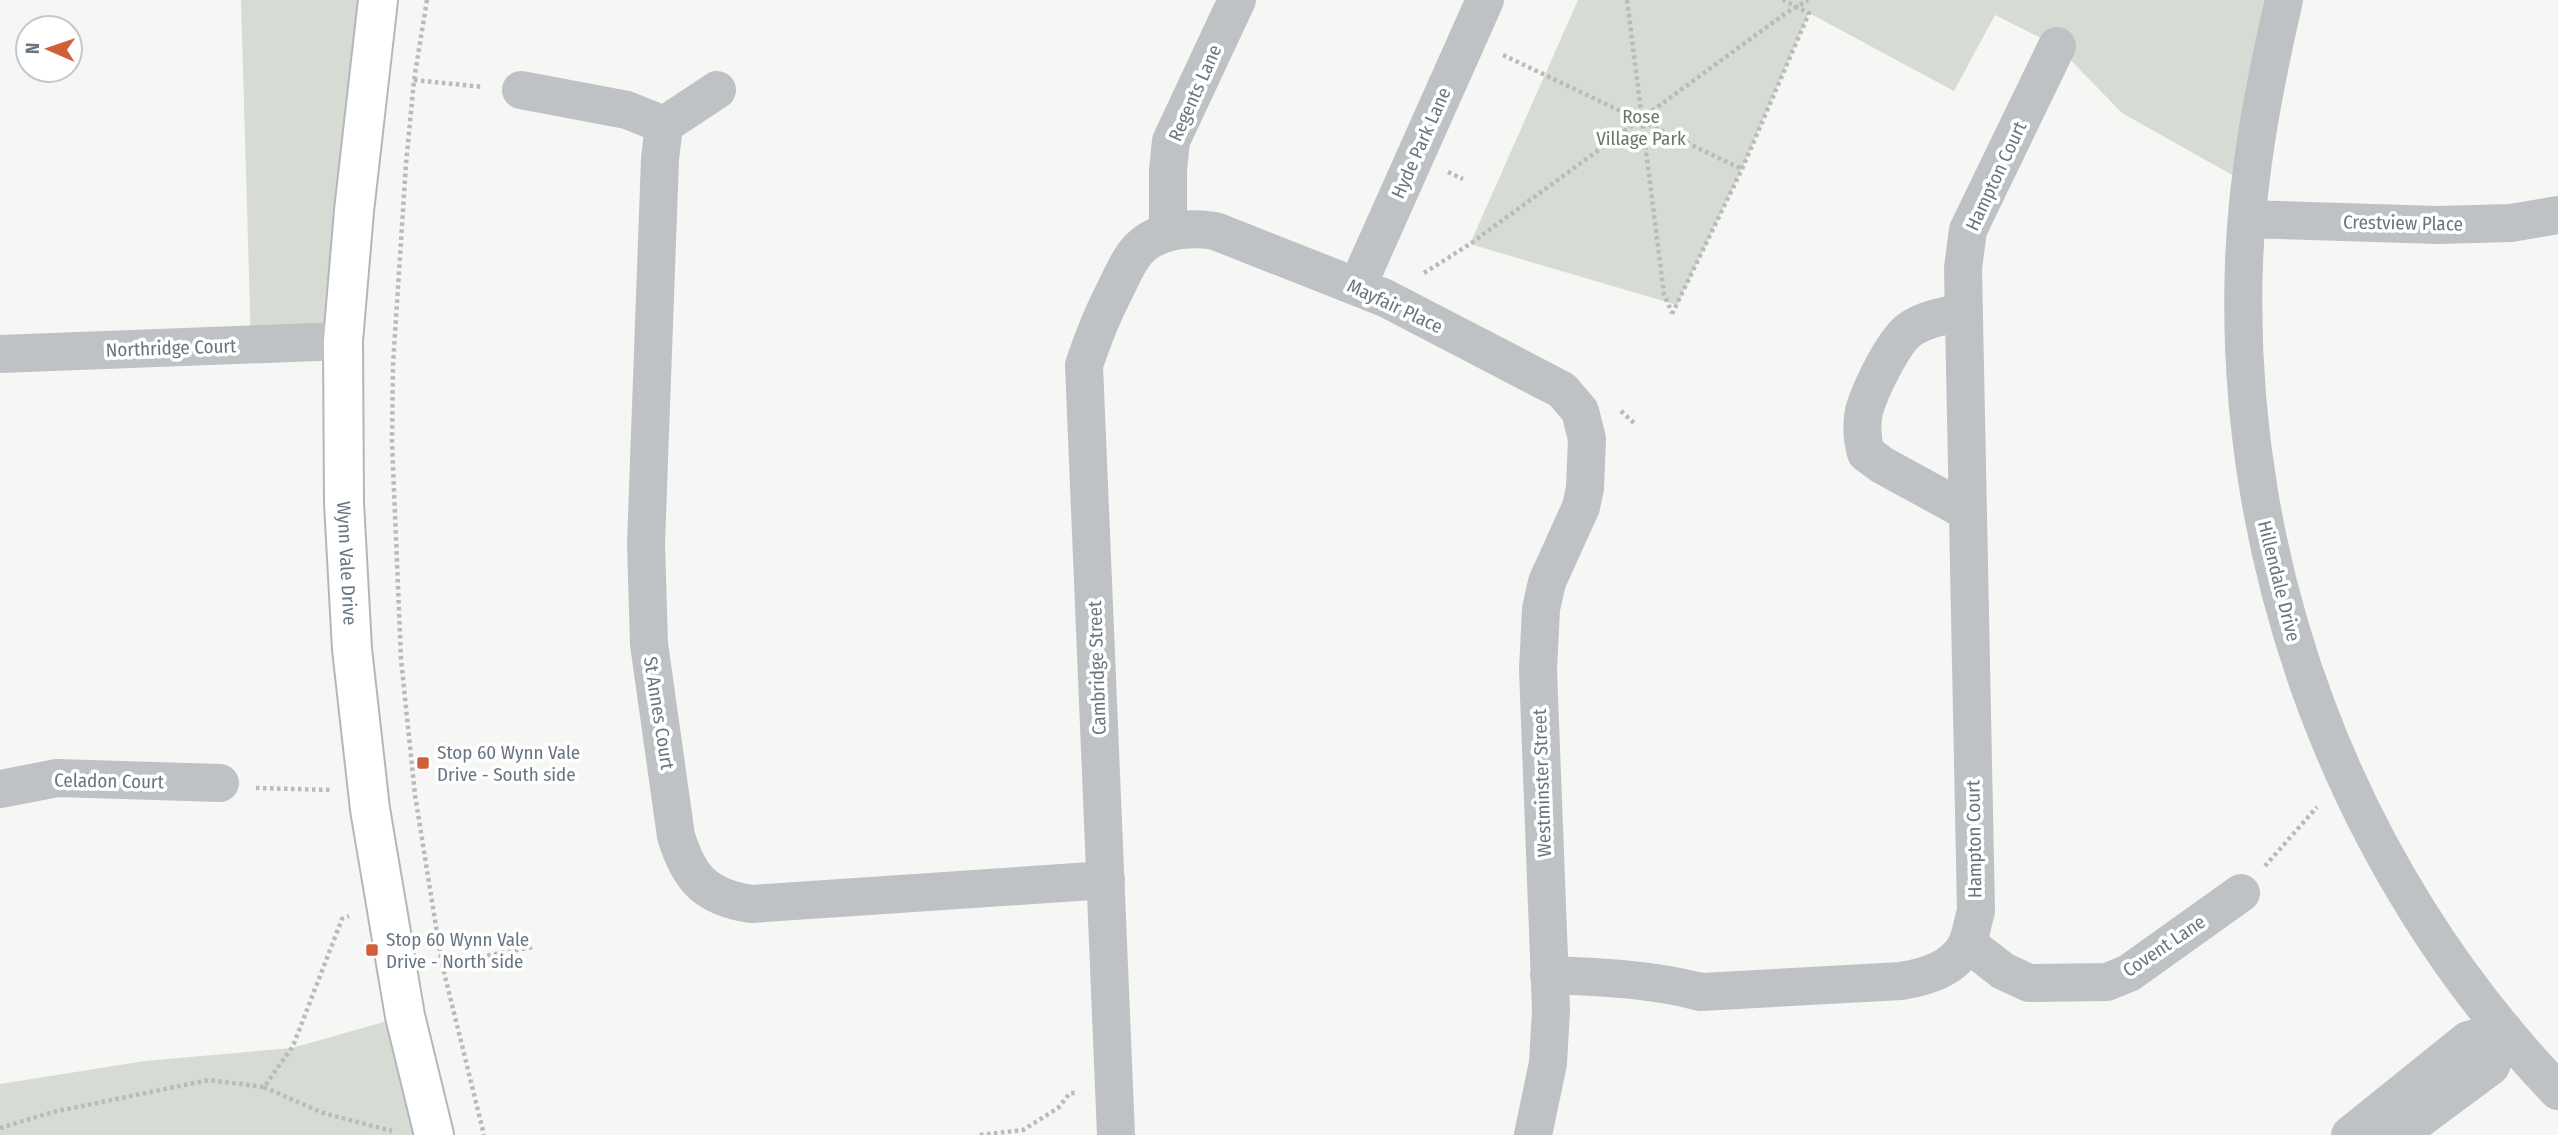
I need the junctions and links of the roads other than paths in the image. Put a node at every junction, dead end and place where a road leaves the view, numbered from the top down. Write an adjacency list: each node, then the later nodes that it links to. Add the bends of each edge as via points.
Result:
1 (378, 0): 14 (main road, Wynn Vale Drive)
2 (1237, 0): 11 (street, Regents Lane, via 1171,141)
3 (1485, 0): 12 (street, Hyde Park Lane)
4 (2284, 0): 10 (street, Hillendale Drive, via 2259,119)
5 (2057, 46): 13 (street, Hampton Court, via 1968,230)
6 (521, 90): 8 (street, via 627,110)
7 (717, 90): 8 (street)
8 (664, 125): 20 (street, St Annes Court, via 647,607 676,836 684,861 703,886 728,900 751,904)
9 (2558, 215): 10 (street, Crestview Place, via 2511,223 2438,225)
10 (2247, 219): 24 (street, Hillendale Drive, via 2246,399 2265,530 2285,616 2320,719 2376,839 2442,949)
11 (1168, 232): 12 (street, Mayfair Place, via 1215,231); 20 (street, Cambridge Street, via 1134,254 1097,324 1084,365)
12 (1371, 292): 16 (street, Mayfair Place, via 1562,390 1580,411)
13 (1964, 312): 17 (street, Hampton Court); 17 (street, via 1910,328 1892,349 1864,410 1861,435 1866,453 1874,459)
14 (343, 341): 15 (street, Northridge Court); 26 (main road, Wynn Vale Drive, via 352,649 367,789)
15 (0, 354)
16 (1587, 439): 23 (street, Westminster Street, via 1581,507 1547,582 1539,635)
17 (1968, 512): 22 (street, Hampton Court, via 1976,911)
18 (220, 783): 19 (street, Celadon Court, via 57,778)
19 (0, 789)
20 (1106, 880): 27 (street, Cambridge Street)
21 (2241, 892): 22 (street, Covent Lane, via 2129,973 2107,982 2029,984)
22 (1967, 943): 23 (street, via 1952,961 1926,977 1901,981 1701,992 1620,978)
23 (1549, 975): 28 (street, Westminster Street, via 1548,1063)
24 (2504, 1030): 25 (street, Hillendale Drive); 29 (street, via 2468,1040); 30 (street, via 2491,1066)
25 (2558, 1091)
26 (427, 1131)
27 (1115, 1135)
28 (1533, 1135)
29 (2350, 1135)
30 (2398, 1135)

